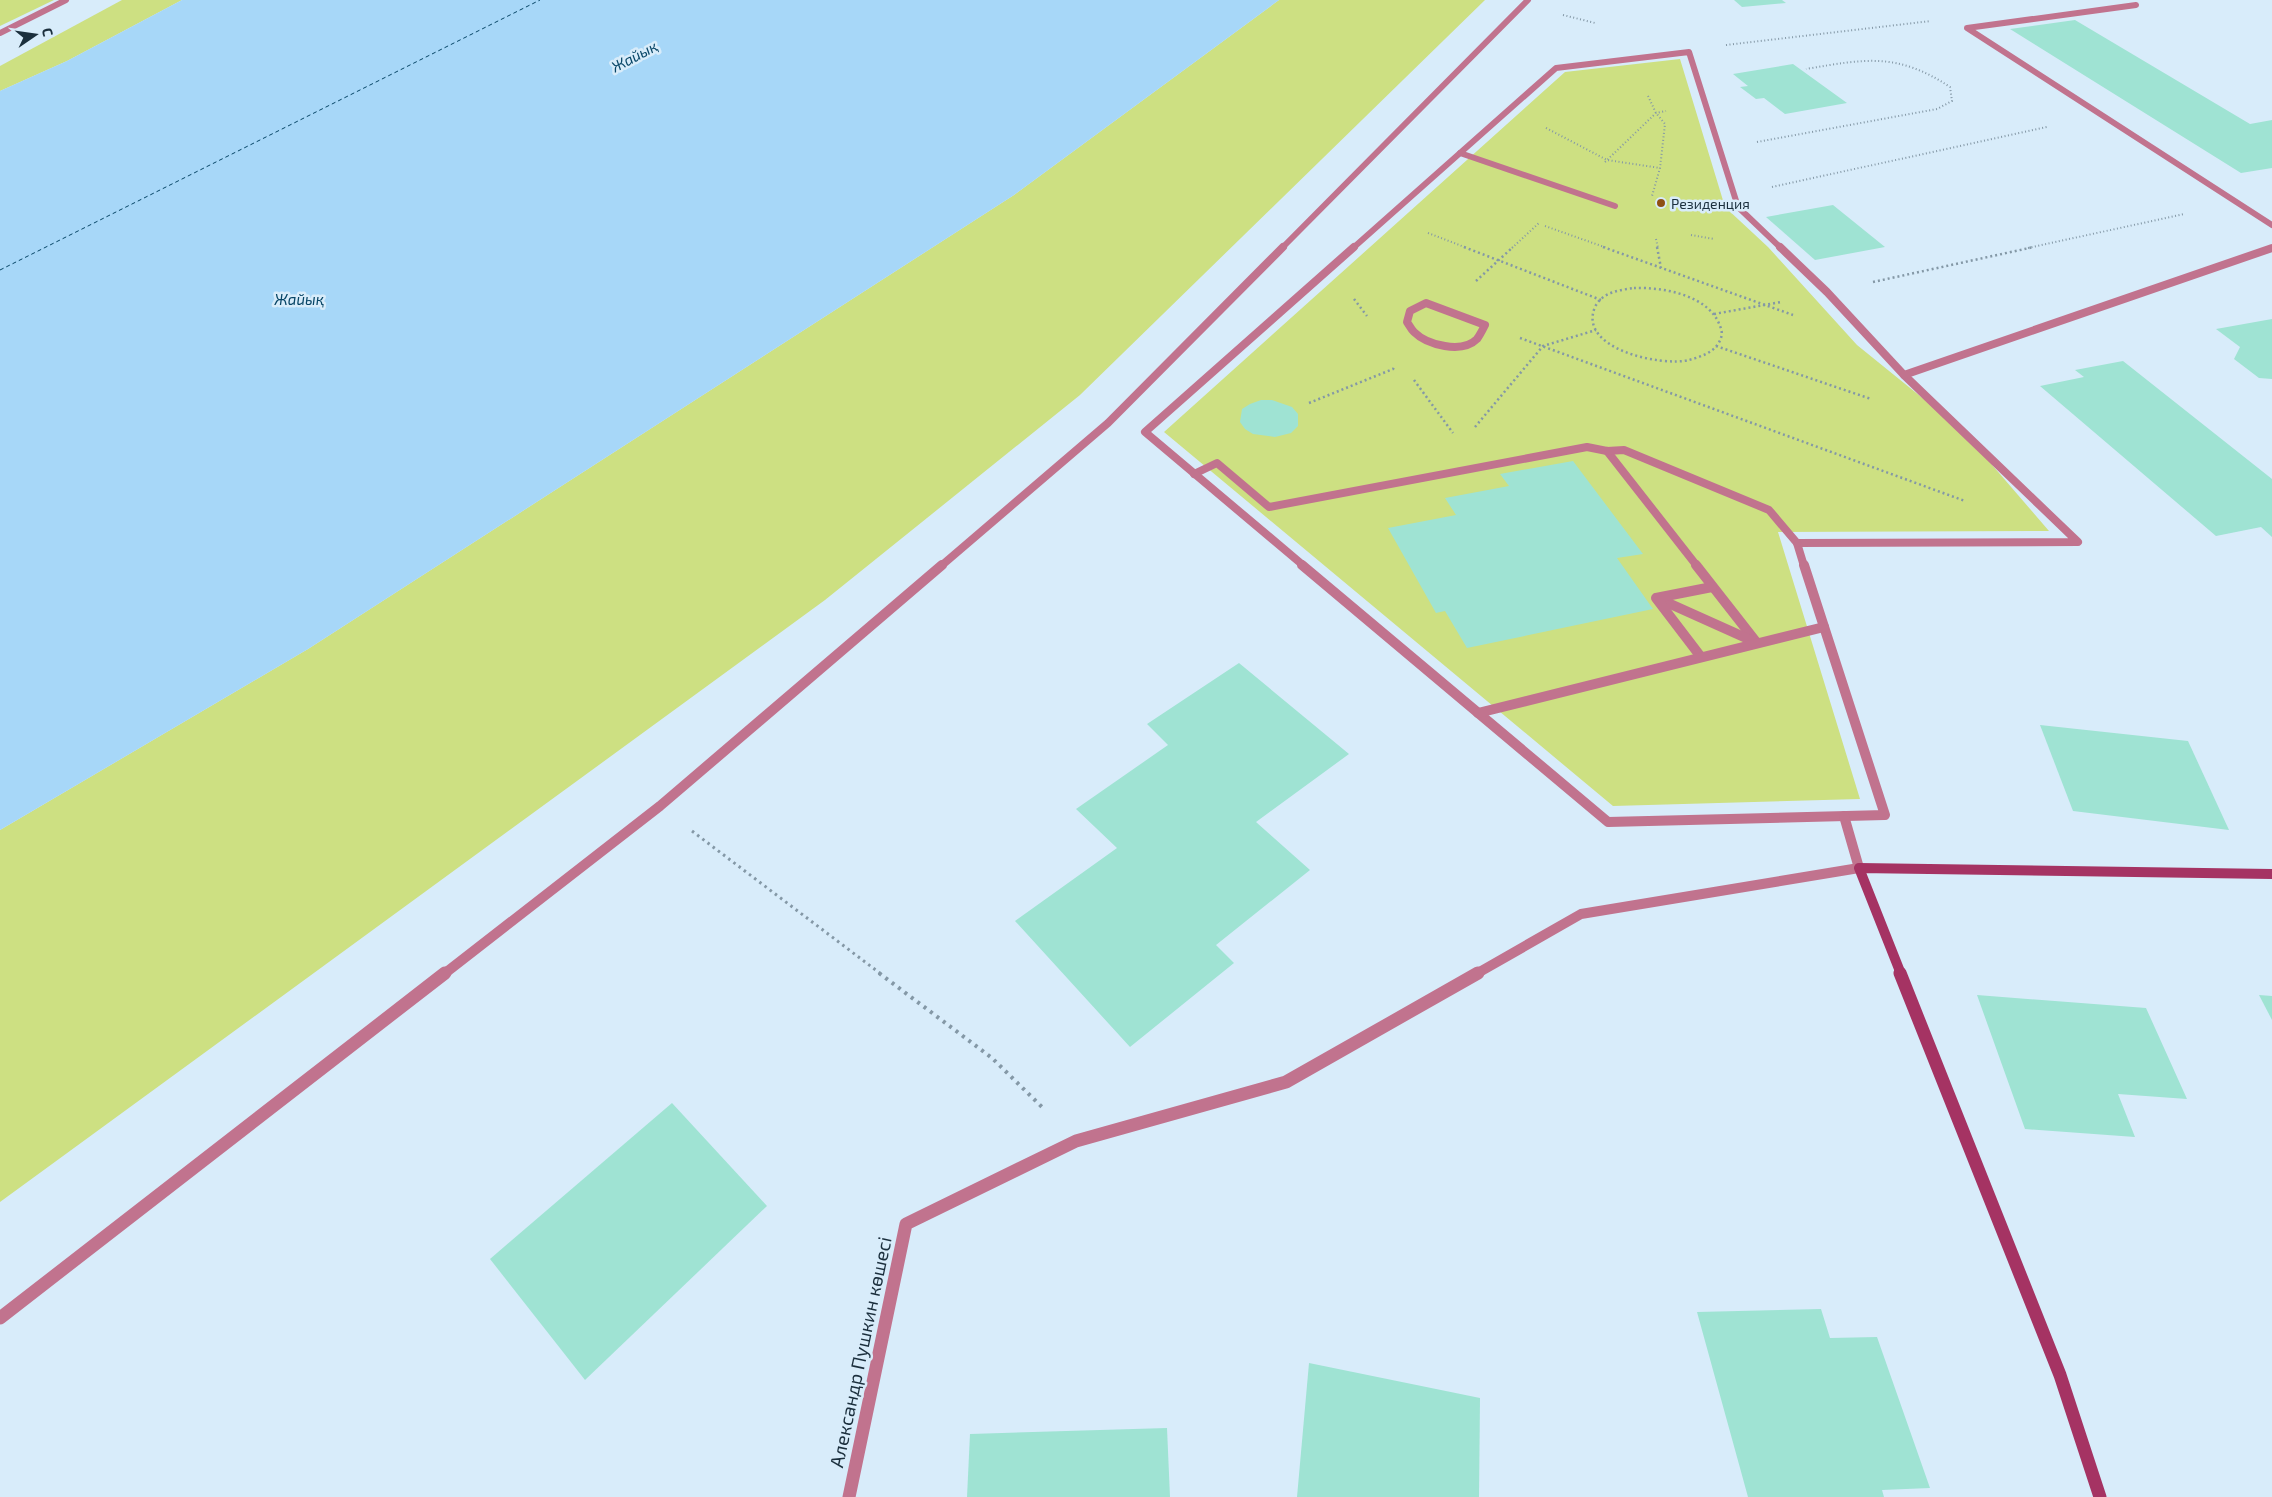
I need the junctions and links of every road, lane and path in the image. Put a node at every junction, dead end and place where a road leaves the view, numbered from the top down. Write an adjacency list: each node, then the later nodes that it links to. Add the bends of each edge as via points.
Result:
1 (66, 0): 6 (street)
2 (1526, 3): 5 (path); 49 (street, via 1108,423)
3 (2136, 5): 17 (street, via 1967,28)
4 (1934, 21): 7 (path)
5 (1600, 24)
6 (0, 33)
7 (1726, 45)
8 (1806, 69): 12 (path, via 1865,60 1894,60 1920,68 1937,78 1950,88 1952,101 1937,109)
9 (1510, 109): 13 (street); 14 (path, via 1607,160); 15 (street, via 1556,68 1689,52)
10 (1656, 113): 14 (path, via 1665,124)
11 (2052, 126): 15 (path)
12 (1756, 142)
13 (1460, 153): 18 (street); 19 (street)
14 (1660, 168): 16 (path)
15 (1734, 195): 25 (street, via 1738,207)
16 (1652, 196)
17 (2239, 204): 21 (street); 25 (path)
18 (1616, 206)
19 (1388, 217): 26 (path); 40 (street, via 1145,432)
20 (1538, 223): 24 (path)
21 (2272, 225)
22 (1656, 239): 24 (path)
23 (2272, 248): 35 (street)
24 (1660, 268): 27 (path)
25 (1828, 292): 27 (path); 35 (street)
26 (1601, 300): 28 (path, via 1627,288 1651,288 1681,294); 31 (path, via 1594,305 1592,316)
27 (1765, 306): 28 (path); 29 (path)
28 (1714, 314): 34 (path, via 1722,329 1722,340)
29 (1794, 316)
30 (1485, 325): 32 (street, via 1475,340 1457,346); 32 (street, via 1426,303 1409,312 1407,318 1409,327); 33 (path)
31 (1596, 330): 33 (path); 34 (path, via 1611,344 1630,354 1657,361 1684,361 1710,354)
32 (1421, 338): 37 (path, via 1393,369)
33 (1543, 346): 38 (path); 41 (path)
34 (1716, 346): 36 (path)
35 (1904, 375): 42 (street, via 2078,542)
36 (1877, 401)
37 (1309, 404)
38 (1474, 428)
39 (1606, 451): 40 (street, via 1587,447 1269,507 1217,463); 42 (street, via 1624,450 1769,510); 43 (street)
40 (1194, 474): 48 (street)
41 (1966, 501)
42 (1797, 543): 45 (street)
43 (1712, 587): 44 (street); 46 (street)
44 (1656, 598): 46 (street); 47 (street)
45 (1824, 627): 46 (street); 50 (street, via 1885,815)
46 (1757, 643): 47 (street)
47 (1701, 658): 48 (street)
48 (1478, 713): 50 (street, via 1608,822)
49 (660, 806): 53 (path, via 992,1058); 54 (street)
50 (1844, 816): 51 (street)
51 (1860, 868): 52 (street); 53 (street, via 1581,914 1286,1082); 56 (street, via 2060,1375)
52 (2272, 874)
53 (1076, 1141): 55 (street, Александр Пушкин көшесі, via 906,1224)
54 (0, 1318)
55 (849, 1497)
56 (2100, 1497)

